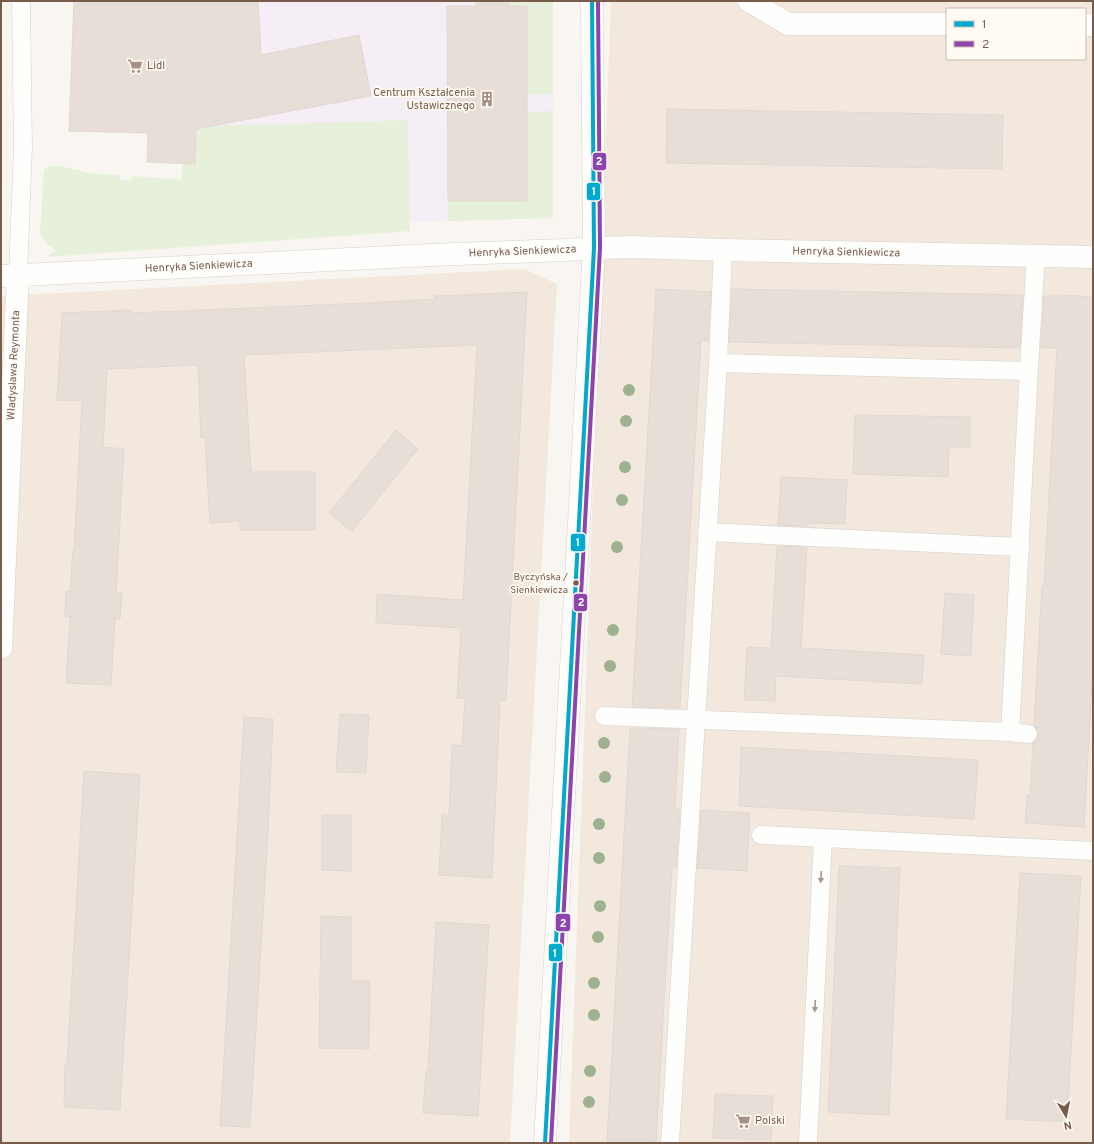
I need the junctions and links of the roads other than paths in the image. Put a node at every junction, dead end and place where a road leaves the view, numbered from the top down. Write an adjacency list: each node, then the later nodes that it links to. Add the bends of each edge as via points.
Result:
1 (21, 1): 9 (lane, via 23,147)
2 (592, 1): 5 (street)
3 (749, 1): 4 (street, via 788,24)
4 (946, 24)
5 (594, 248): 6 (street, Henryka Sienkiewicza); 9 (street, Henryka Sienkiewicza); 20 (street)
6 (723, 250): 7 (street, Henryka Sienkiewicza); 10 (lane)
7 (1036, 256): 8 (street, Henryka Sienkiewicza); 11 (lane)
8 (1093, 257)
9 (9, 275): 14 (street, Władysława Reymonta)
10 (718, 363): 11 (lane); 12 (lane)
11 (1028, 371): 13 (lane)
12 (707, 532): 13 (lane); 16 (lane)
13 (1020, 547): 16 (lane, via 1019,733)
14 (1, 648)
15 (604, 716): 16 (lane)
16 (697, 720): 21 (lane)
17 (761, 835): 18 (lane)
18 (823, 838): 19 (lane); 22 (lane, one-way to 22)
19 (1093, 851)
20 (545, 1143)
21 (670, 1143)
22 (808, 1143)

